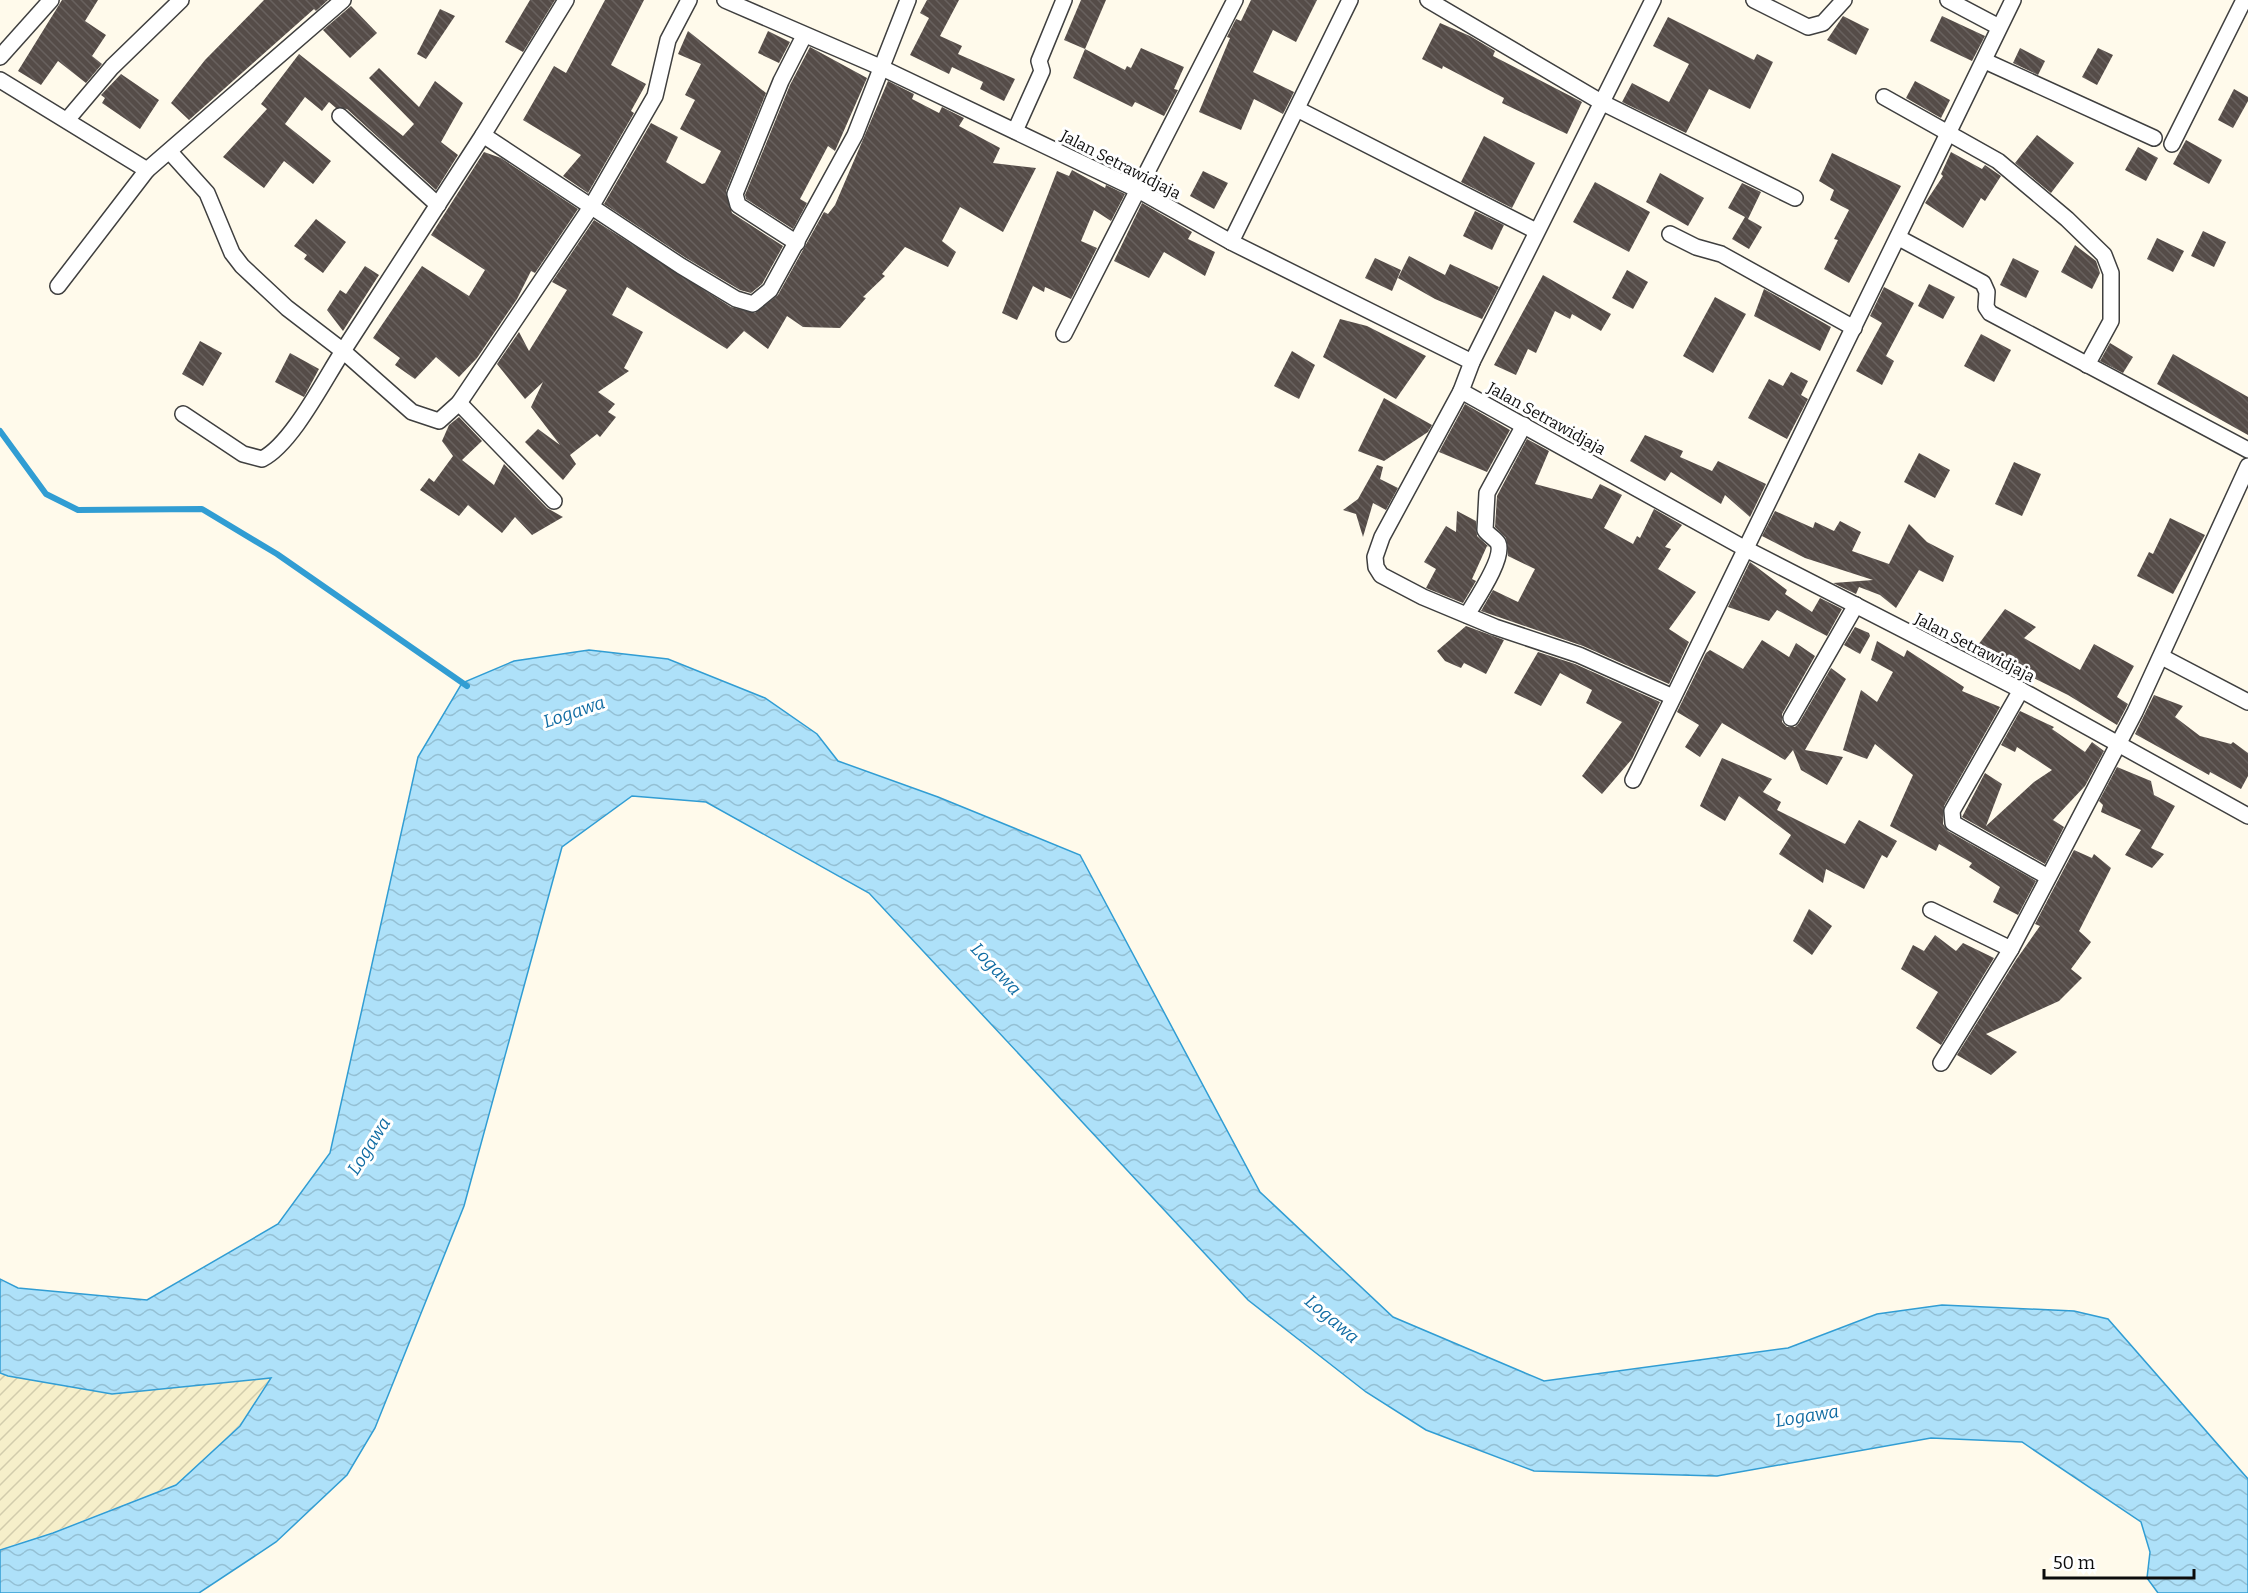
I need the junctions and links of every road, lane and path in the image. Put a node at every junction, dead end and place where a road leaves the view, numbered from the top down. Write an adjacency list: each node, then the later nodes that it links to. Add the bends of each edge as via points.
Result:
1 (51, 0): 20 (street)
2 (181, 0): 28 (street, via 112,67)
3 (343, 0): 34 (street)
4 (566, 0): 31 (street)
5 (689, 0): 39 (street, via 669,40 655,96)
6 (725, 0): 19 (street, Jalan Setrawidjaja)
7 (908, 0): 22 (street)
8 (1064, 0): 29 (street, via 1039,61 1042,71)
9 (1235, 0): 36 (street)
10 (1350, 0): 26 (street)
11 (1428, 0): 25 (street)
12 (1653, 0): 25 (street)
13 (1754, 0): 14 (street, via 1809,27 1824,23)
14 (1844, 0)
15 (1948, 0): 18 (street)
16 (2013, 0): 18 (street)
17 (2244, 0): 33 (street)
18 (1999, 27): 21 (street)
19 (804, 36): 22 (street, Jalan Setrawidjaja); 44 (street, via 781,81 735,194 738,205)
20 (0, 57)
21 (1985, 61): 30 (street); 32 (street)
22 (880, 67): 29 (street, Jalan Setrawidjaja); 44 (street, via 855,135)
23 (0, 80): 28 (street)
24 (1884, 97): 30 (street)
25 (1601, 102): 37 (street); 40 (street)
26 (1297, 109): 40 (street); 43 (street)
27 (340, 116): 38 (street)
28 (67, 120): 35 (street)
29 (1015, 131): 36 (street, Jalan Setrawidjaja)
30 (1950, 133): 42 (street); 50 (street, via 2012,172 2104,255 2111,273 2111,321)
31 (483, 135): 38 (street); 39 (street)
32 (2154, 138)
33 (2172, 144)
34 (170, 152): 35 (street); 48 (street, via 207,194 232,253 242,266 287,308)
35 (147, 170): 45 (street)
36 (1138, 190): 43 (street, Jalan Setrawidjaja); 47 (street)
37 (1795, 198)
38 (438, 205): 48 (street)
39 (591, 207): 44 (street, via 681,267 745,303 753,304 770,290); 52 (street)
40 (1536, 231): 49 (street)
41 (1670, 234): 46 (street, via 1721,254)
42 (1899, 238): 46 (street); 50 (street, via 1983,283 1990,312)
43 (1231, 242): 49 (street, Jalan Setrawidjaja)
44 (797, 243)
45 (58, 286)
46 (1854, 328): 58 (street)
47 (1065, 334)
48 (343, 351): 52 (street, via 412,412 439,421); 53 (street, via 287,438 273,454 262,459 243,454)
49 (1472, 363): 51 (street, Jalan Setrawidjaja)
50 (2087, 365): 55 (street)
51 (1461, 391): 54 (street, Jalan Setrawidjaja); 60 (street, via 1392,517 1375,557 1381,575)
52 (459, 403): 57 (street)
53 (183, 414)
54 (1524, 425): 58 (street, Jalan Setrawidjaja); 60 (street, via 1487,493 1485,530 1500,551)
55 (2248, 450)
56 (2248, 466): 61 (street)
57 (554, 501)
58 (1744, 548): 59 (street, Jalan Setrawidjaja); 63 (street)
59 (1856, 605): 62 (street, Jalan Setrawidjaja); 65 (street)
60 (1467, 615): 63 (street, via 1579,655)
61 (2162, 657): 64 (street); 66 (street)
62 (2021, 690): 66 (street, Jalan Setrawidjaja); 69 (street, via 1950,818)
63 (1673, 697): 67 (street)
64 (2248, 702)
65 (1791, 717)
66 (2118, 744): 68 (street, Jalan Setrawidjaja); 69 (street)
67 (1633, 780)
68 (2248, 816)
69 (2048, 877): 71 (street)
70 (1931, 910): 71 (street)
71 (2011, 949): 72 (street)
72 (1941, 1063)

